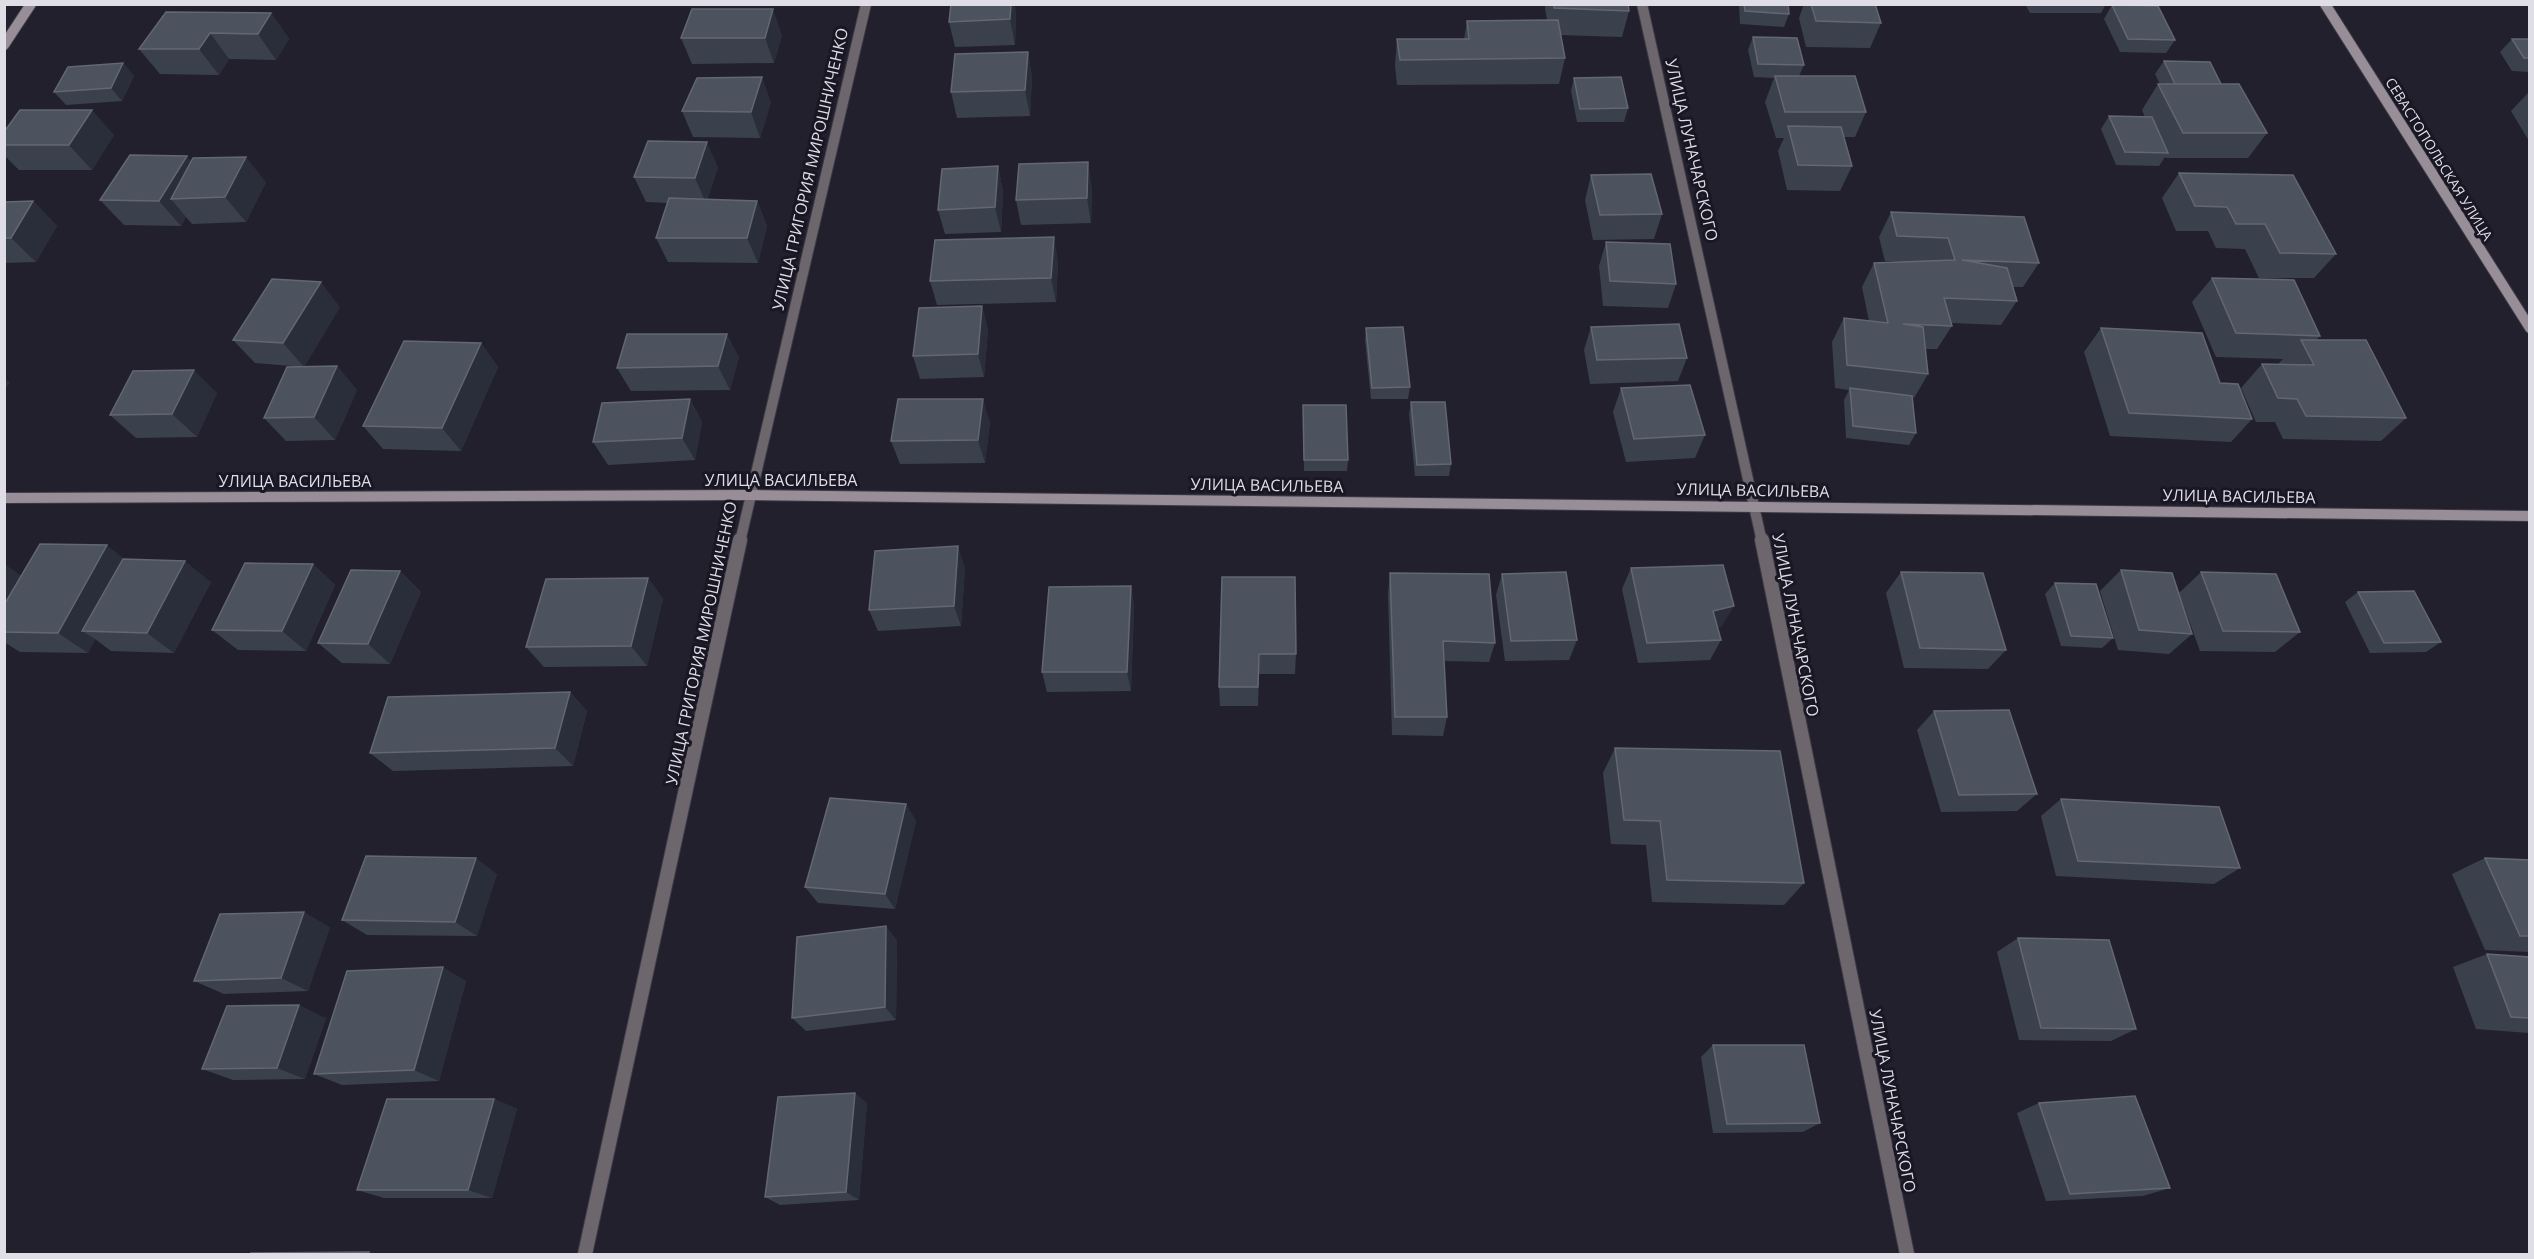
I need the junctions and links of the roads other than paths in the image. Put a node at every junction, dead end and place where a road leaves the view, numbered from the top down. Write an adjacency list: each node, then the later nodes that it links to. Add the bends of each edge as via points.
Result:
1 (31, 4): 5 (street)
2 (866, 4): 7 (street, УЛИЦА ГРИГОРИЯ МИРОШНИЧЕНКО)
3 (1642, 4): 9 (street, УЛИЦА ЛУНАЧАРСКОГО)
4 (2325, 4): 6 (street, СЕВАСТОПОЛЬСКАЯ УЛИЦА)
5 (4, 45)
6 (2529, 328)
7 (750, 495): 8 (street, УЛИЦА ВАСИЛЬЕВА); 9 (street, УЛИЦА ВАСИЛЬЕВА); 11 (street, УЛИЦА ГРИГОРИЯ МИРОШНИЧЕНКО)
8 (4, 498)
9 (1755, 507): 10 (street, УЛИЦА ВАСИЛЬЕВА); 12 (street, УЛИЦА ЛУНАЧАРСКОГО)
10 (2529, 516)
11 (585, 1254)
12 (1907, 1254)

